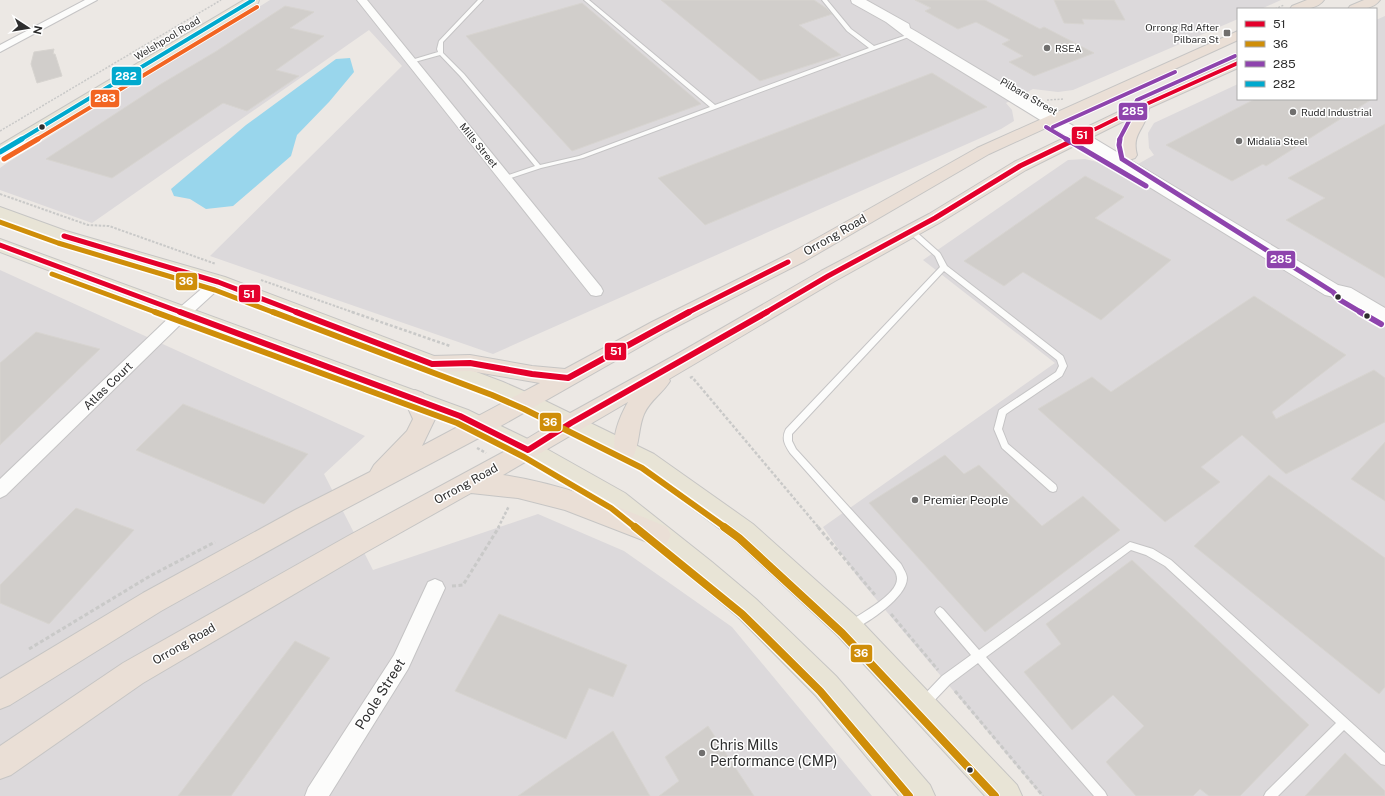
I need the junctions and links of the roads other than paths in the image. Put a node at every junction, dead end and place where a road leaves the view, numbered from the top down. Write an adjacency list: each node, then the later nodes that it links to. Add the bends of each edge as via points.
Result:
1 (92, 0): 17 (street)
2 (232, 0): 25 (main road, Welshpool Road)
3 (253, 0): 25 (main road, Welshpool Road)
4 (362, 0): 19 (street, Mills Street)
5 (481, 0): 18 (lane, via 441,42)
6 (586, 0): 22 (lane)
7 (824, 0): 16 (lane, via 849,30)
8 (858, 0): 13 (main road, Pilbara Street)
9 (1318, 0): 11 (highway)
10 (1374, 0): 12 (highway)
11 (1299, 8)
12 (1357, 8)
13 (892, 21): 14 (main road, Pilbara Street); 23 (main road, Pilbara Street, via 938,44)
14 (912, 35): 16 (lane); 23 (main road, Pilbara Street)
15 (1237, 35): 23 (highway, Orrong Road)
16 (873, 48): 22 (lane)
17 (0, 49)
18 (441, 53): 19 (lane); 27 (lane)
19 (411, 61): 28 (street, Mills Street)
20 (1237, 62): 21 (highway, Orrong Road)
21 (1142, 106): 24 (highway, Orrong Road); 26 (highway, via 1139,120 1127,140)
22 (714, 107): 27 (lane, via 581,157)
23 (1056, 118): 24 (main road, Pilbara Street); 40 (highway, Orrong Road, via 983,151 798,258 659,328)
24 (1084, 134): 26 (main road, Pilbara Street); 30 (highway, Orrong Road, via 1020,166); 35 (main road, Pilbara Street, via 1332,290)
25 (2, 148)
26 (1129, 155): 35 (main road, Pilbara Street, via 1338,286)
27 (539, 167): 28 (lane)
28 (505, 178): 34 (street, Mills Street)
29 (0, 213): 33 (main road, via 60,235)
30 (911, 231): 32 (lane, via 938,255); 38 (highway, Orrong Road)
31 (0, 245): 36 (main road)
32 (944, 267): 49 (lane, via 1060,358 1063,366 1059,374 1002,412 998,429 1005,446); 54 (lane, via 787,436 787,442 793,451 898,567 902,579 898,591)
33 (218, 282): 36 (street, Atlas Court); 39 (main road)
34 (596, 291)
35 (1344, 293): 37 (main road, Pilbara Street)
36 (183, 313): 41 (main road); 50 (street, Atlas Court)
37 (1385, 317)
38 (686, 359): 43 (highway, Orrong Road); 45 (highway, via 652,388 635,407 628,425)
39 (432, 364): 40 (highway, via 470,364); 42 (main road)
40 (568, 378): 42 (highway, Orrong Road)
41 (415, 399): 44 (main road); 47 (highway, via 424,419 416,437)
42 (527, 402): 43 (main road); 44 (highway, Orrong Road)
43 (571, 423): 45 (main road); 46 (highway, Orrong Road)
44 (482, 426): 46 (main road); 47 (highway, Orrong Road)
45 (625, 450): 54 (main road, via 646,461 744,532)
46 (516, 456): 48 (highway, Orrong Road); 51 (main road, via 616,501)
47 (372, 483): 56 (highway, Orrong Road, via 152,602)
48 (468, 483): 51 (highway, via 518,486 601,510); 60 (highway, Orrong Road, via 356,544 133,673)
49 (1052, 488)
50 (0, 490)
51 (658, 535): 62 (main road, via 747,608 826,686)
52 (435, 588): 61 (street, Poole Street, via 401,662)
53 (940, 612): 55 (lane)
54 (848, 627): 57 (main road)
55 (978, 656): 57 (lane, via 946,680); 58 (lane, via 1130,546 1153,553 1168,563); 64 (lane)
56 (0, 695)
57 (922, 706): 63 (main road)
58 (1344, 723): 59 (lane); 65 (lane)
59 (1385, 760)
60 (0, 764)
61 (316, 796)
62 (919, 796)
63 (1006, 796)
64 (1101, 796)
65 (1270, 796)

